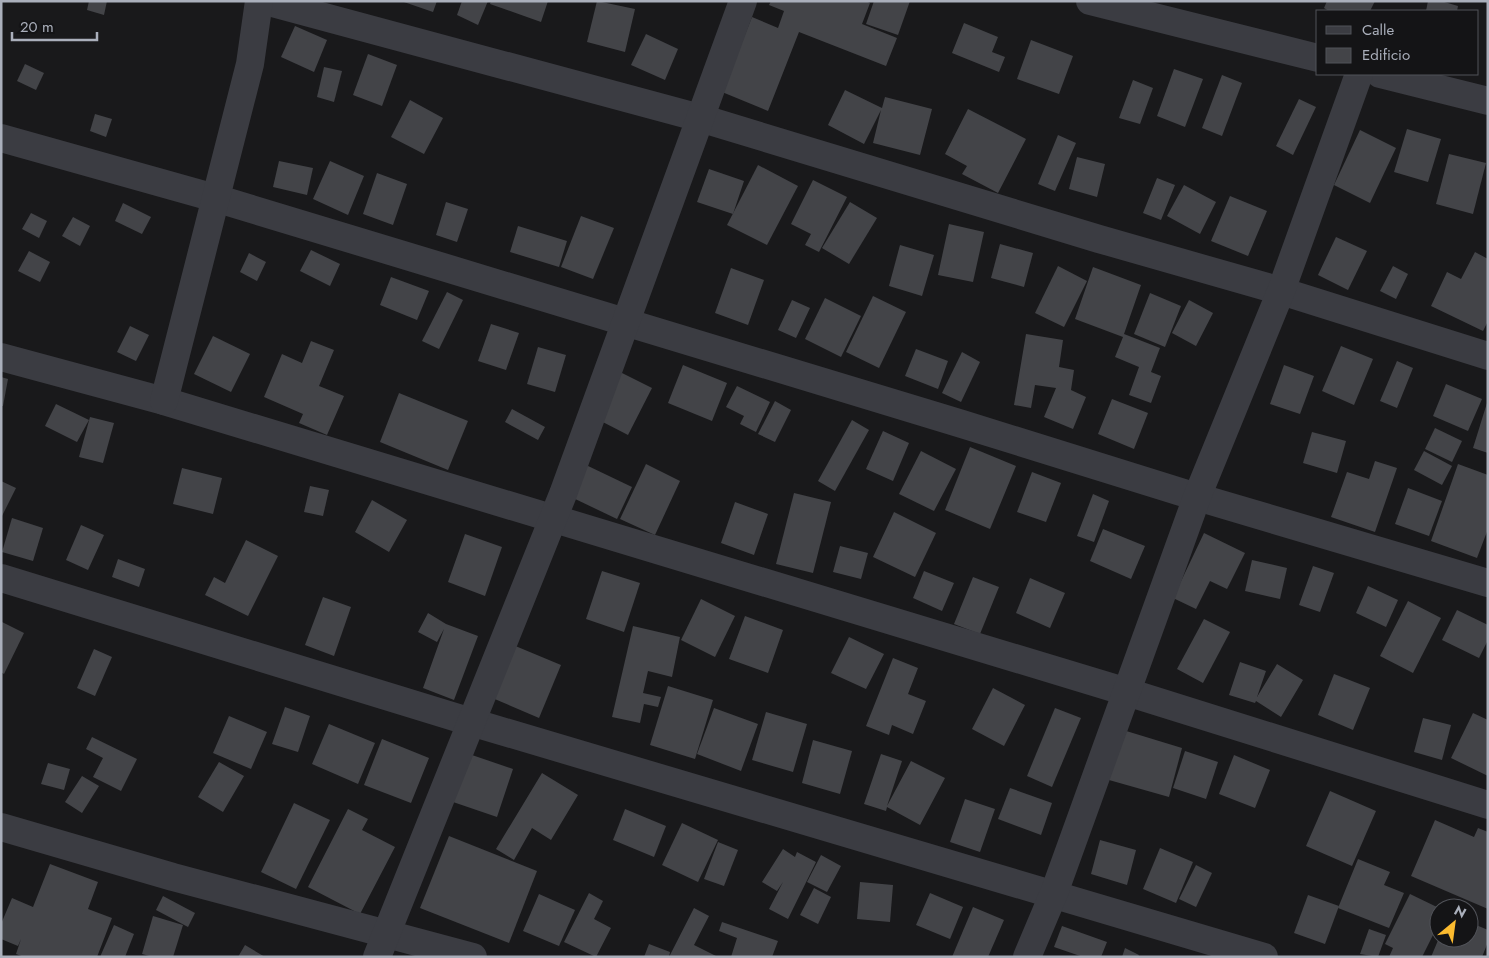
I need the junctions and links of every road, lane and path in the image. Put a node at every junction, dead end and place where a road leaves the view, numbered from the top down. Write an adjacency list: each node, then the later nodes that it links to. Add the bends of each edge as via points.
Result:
1 (259, 1): 11 (street, via 250,64)
2 (265, 1): 9 (street)
3 (743, 1): 9 (street)
4 (1090, 1): 5 (street)
5 (1316, 58)
6 (1359, 75): 12 (street)
7 (1385, 75): 8 (street)
8 (1486, 96)
9 (700, 118): 12 (street); 13 (street)
10 (1, 138): 11 (street)
11 (215, 198): 13 (street); 16 (street)
12 (1281, 291): 14 (street); 17 (street)
13 (625, 323): 17 (street); 18 (street)
14 (1488, 356)
15 (1, 357): 16 (street)
16 (164, 401): 18 (street)
17 (1197, 497): 20 (street); 21 (street)
18 (552, 520): 21 (street); 22 (street)
19 (1, 578): 22 (street)
20 (1488, 583)
21 (1126, 692): 23 (street); 25 (street)
22 (471, 722): 25 (street); 26 (street)
23 (1488, 805)
24 (1, 827): 26 (street, via 173,877)
25 (1054, 893): 28 (street); 29 (street)
26 (382, 945): 27 (street)
27 (473, 957)
28 (1027, 957)
29 (1264, 957)

